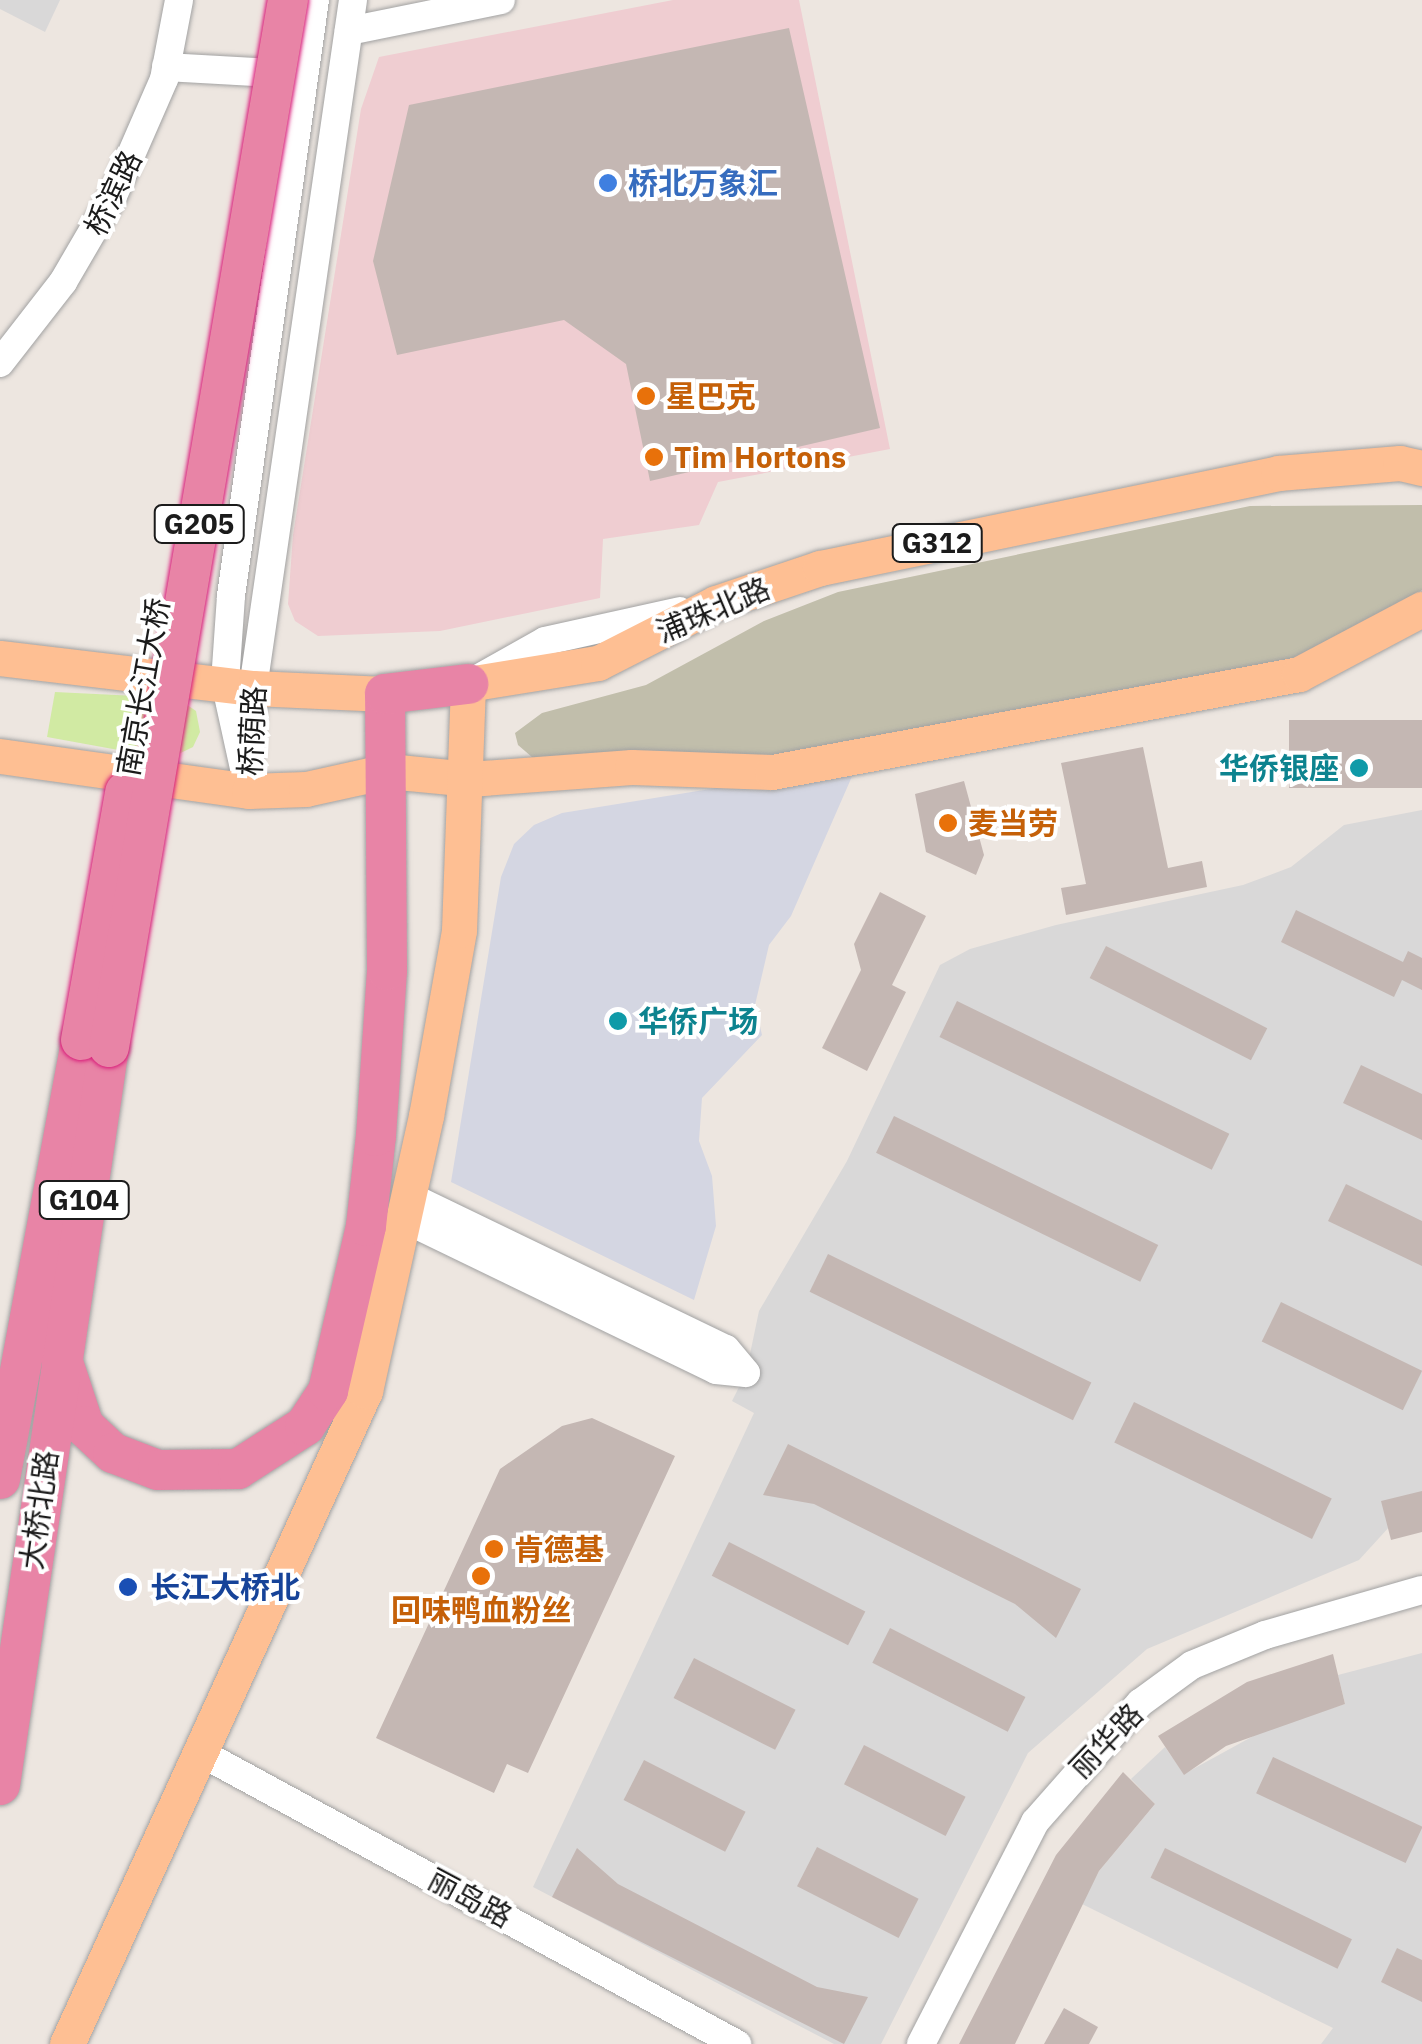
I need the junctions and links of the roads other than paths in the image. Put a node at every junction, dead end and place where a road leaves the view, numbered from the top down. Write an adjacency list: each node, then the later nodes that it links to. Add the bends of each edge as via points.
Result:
1 (179, 0): 8 (street, 桥滨路)
2 (260, 0): 21 (highway, 南京长江大桥 / G104, bridge)
3 (288, 0): 21 (highway, 南京长江大桥 / G205, bridge)
4 (315, 0): 9 (street, 桥荫路)
5 (353, 0): 7 (street, 桥荫路)
6 (500, 0): 7 (street)
7 (349, 31): 15 (street, 桥荫路)
8 (166, 67): 9 (street); 10 (street, 桥滨路, via 84,251)
9 (304, 74): 15 (street, 桥荫路)
10 (0, 363)
11 (1415, 463): 14 (main road, 浦珠北路 / G312, via 1278,473 820,568 716,604 598,663)
12 (1422, 609): 19 (main road, via 1299,674 877,756 772,772 632,767)
13 (0, 658): 15 (main road, 浦珠北路 / G312)
14 (468, 684): 16 (highway, 浦珠北路 / G312); 19 (main road)
15 (239, 685): 16 (main road, 浦珠北路 / G312); 20 (street, 桥荫路)
16 (385, 694): 18 (highway)
17 (0, 756): 20 (main road)
18 (388, 771): 19 (main road); 20 (main road, via 306,789); 23 (highway, via 387,970 376,1136 366,1226 328,1392 305,1426 238,1469 158,1470 113,1453 84,1426)
19 (469, 778): 22 (main road, via 460,930)
20 (248, 791)
21 (95, 1044): 23 (highway, 南京长江大桥 / G104); 24 (highway, 南京长江大桥 / G104)
22 (407, 1207): 22 (street, via 716,1370 746,1373 726,1349); 28 (main road, via 364,1391)
23 (60, 1353): 27 (highway, 大桥北路 / G104)
24 (8, 1380): 25 (highway, 大桥北路 / G104)
25 (0, 1480)
26 (1422, 1590): 33 (street, 丽华路, via 1266,1635 1192,1665 1140,1703 1035,1822)
27 (8, 1738): 29 (highway, 大桥北路 / G104); 30 (highway)
28 (203, 1754): 31 (main road); 32 (street, 丽岛路)
29 (0, 1785)
30 (0, 1822)
31 (67, 2044)
32 (736, 2044)
33 (921, 2044)

